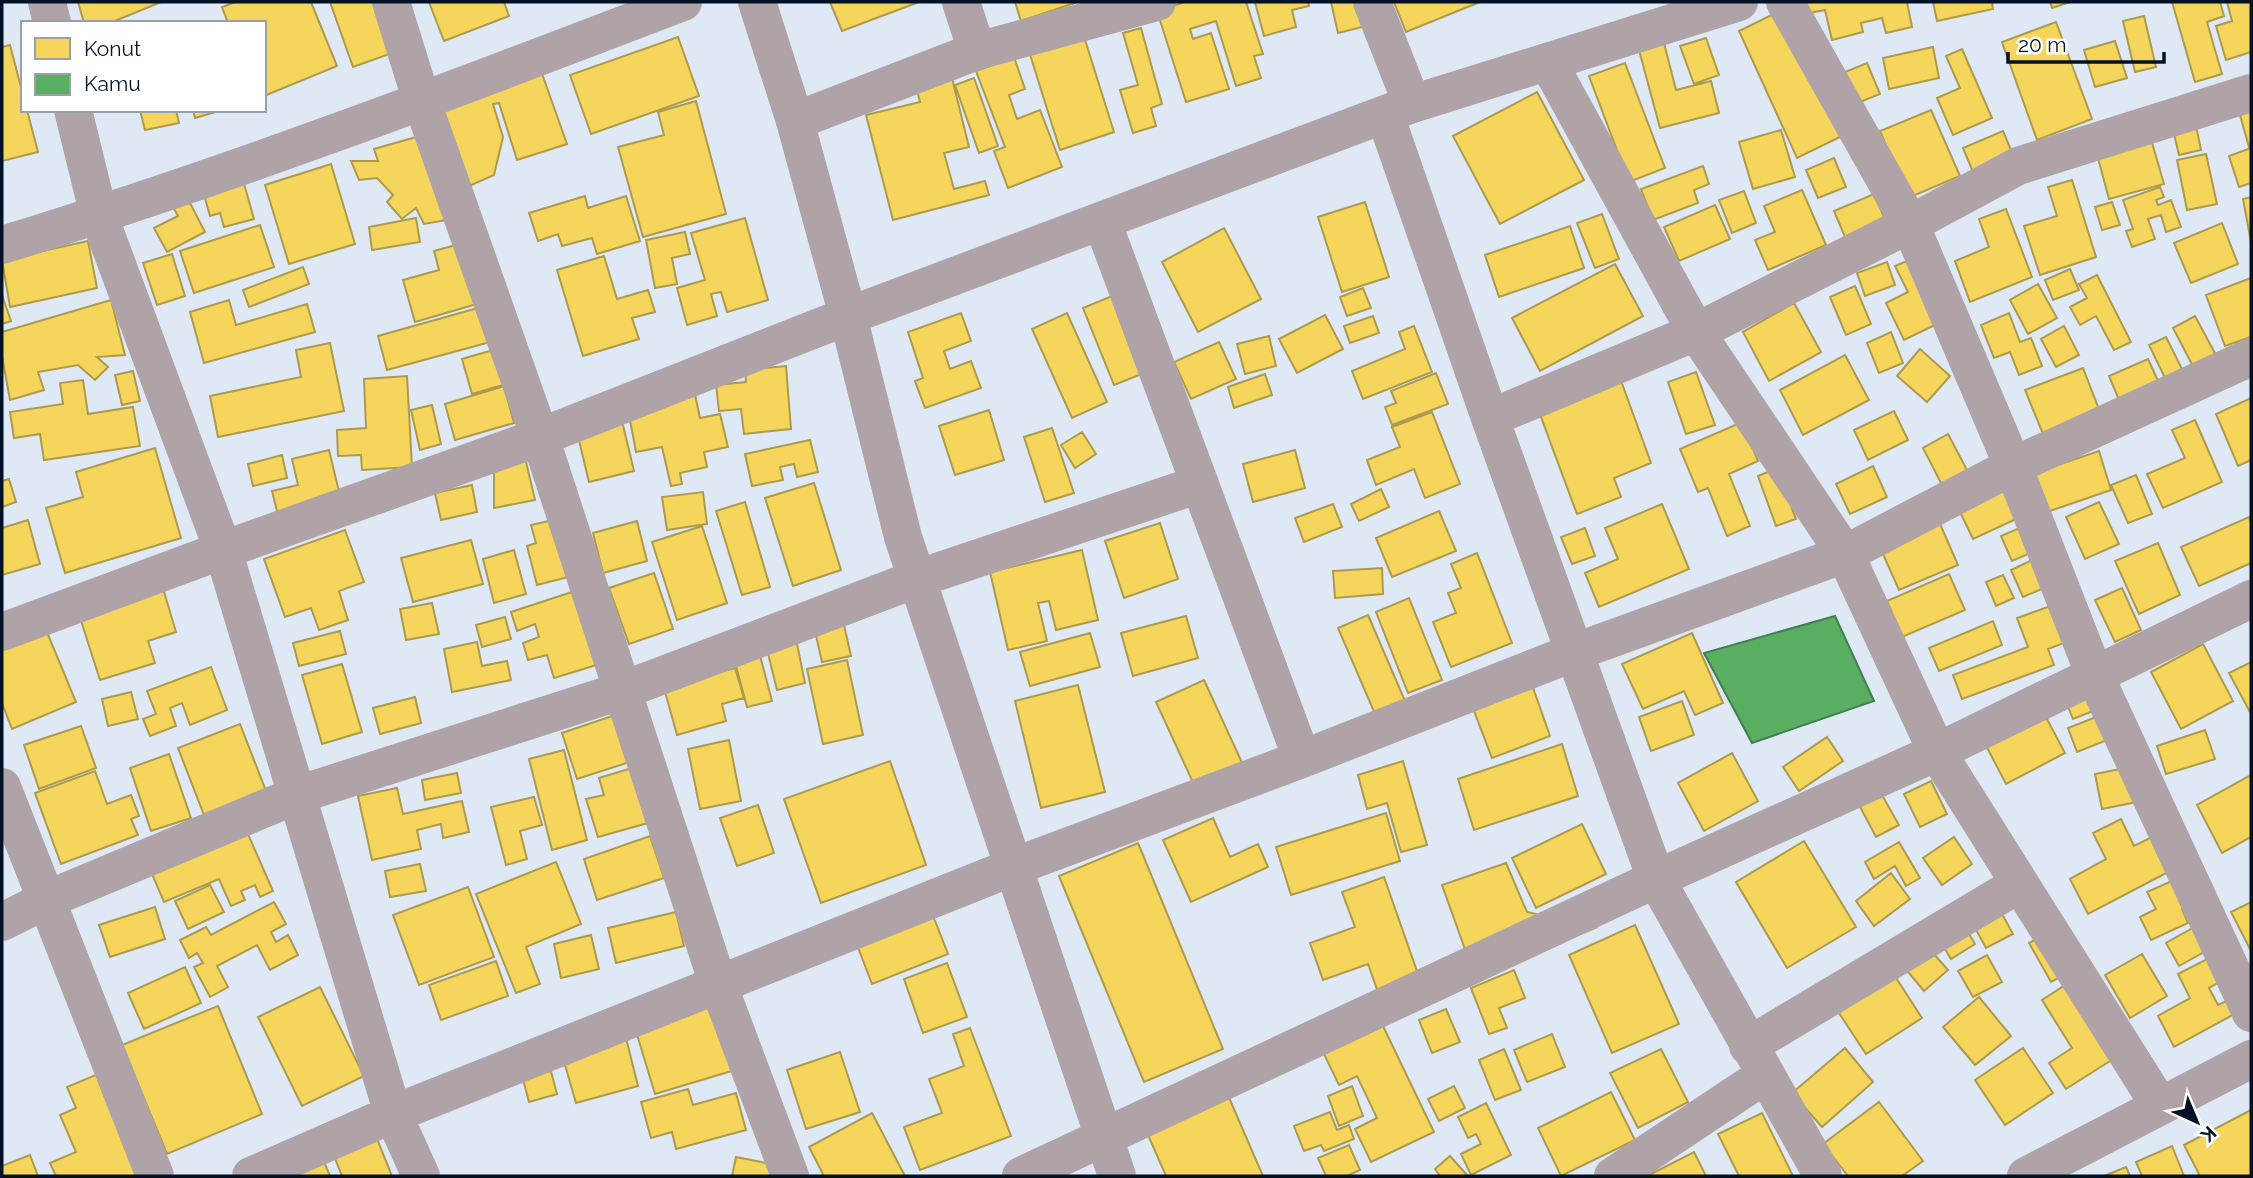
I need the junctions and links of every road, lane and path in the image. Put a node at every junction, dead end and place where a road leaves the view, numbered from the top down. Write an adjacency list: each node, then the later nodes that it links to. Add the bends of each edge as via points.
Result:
1 (47, 2): 10 (street)
2 (391, 2): 14 (street)
3 (683, 2): 14 (street)
4 (757, 2): 17 (street)
5 (961, 2): 11 (street)
6 (1157, 2): 11 (street)
7 (1372, 2): 15 (street)
8 (1739, 2): 12 (street)
9 (1785, 2): 20 (street)
10 (52, 21)
11 (977, 51): 17 (street)
12 (1548, 62): 15 (street); 23 (street)
13 (2251, 93): 20 (street, via 2018,166)
14 (422, 102): 18 (street); 26 (street)
15 (1399, 110): 19 (street); 25 (street)
16 (74, 112): 18 (street)
17 (795, 121): 22 (street)
18 (99, 216): 21 (street); 29 (street)
19 (1102, 221): 22 (street); 28 (street)
20 (1910, 224): 23 (street); 27 (street)
21 (2, 245)
22 (848, 316): 26 (street); 31 (street)
23 (1696, 332): 25 (street); 30 (street)
24 (2251, 357): 27 (street)
25 (1490, 418): 34 (street)
26 (540, 437): 29 (street); 36 (street)
27 (2013, 466): 30 (street); 35 (street)
28 (1200, 484): 31 (street); 38 (street)
29 (223, 550): 33 (street); 40 (street)
30 (1845, 554): 34 (street); 37 (street)
31 (916, 579): 36 (street); 41 (street)
32 (2251, 599): 35 (street)
33 (2, 632)
34 (1575, 652): 38 (street); 42 (street)
35 (2095, 676): 37 (street); 47 (street)
36 (621, 691): 40 (street); 46 (street)
37 (1937, 752): 42 (street); 43 (street)
38 (1302, 759): 41 (street)
39 (2, 787): 44 (street)
40 (297, 795): 44 (street); 51 (street)
41 (1013, 866): 46 (street); 52 (street)
42 (1656, 879): 49 (street); 52 (street)
43 (2020, 884): 49 (street); 50 (street)
44 (46, 900): 45 (street); 53 (street)
45 (2, 922)
46 (718, 984): 51 (street); 56 (street)
47 (2251, 1013)
48 (2251, 1059): 50 (street)
49 (1757, 1060): 59 (street); 60 (street)
50 (2160, 1107): 61 (street)
51 (393, 1114): 54 (street); 55 (street)
52 (1104, 1138): 57 (street); 58 (street)
53 (155, 1176)
54 (251, 1176)
55 (421, 1176)
56 (789, 1176)
57 (1021, 1176)
58 (1117, 1176)
59 (1613, 1176)
60 (1824, 1176)
61 (2026, 1176)

